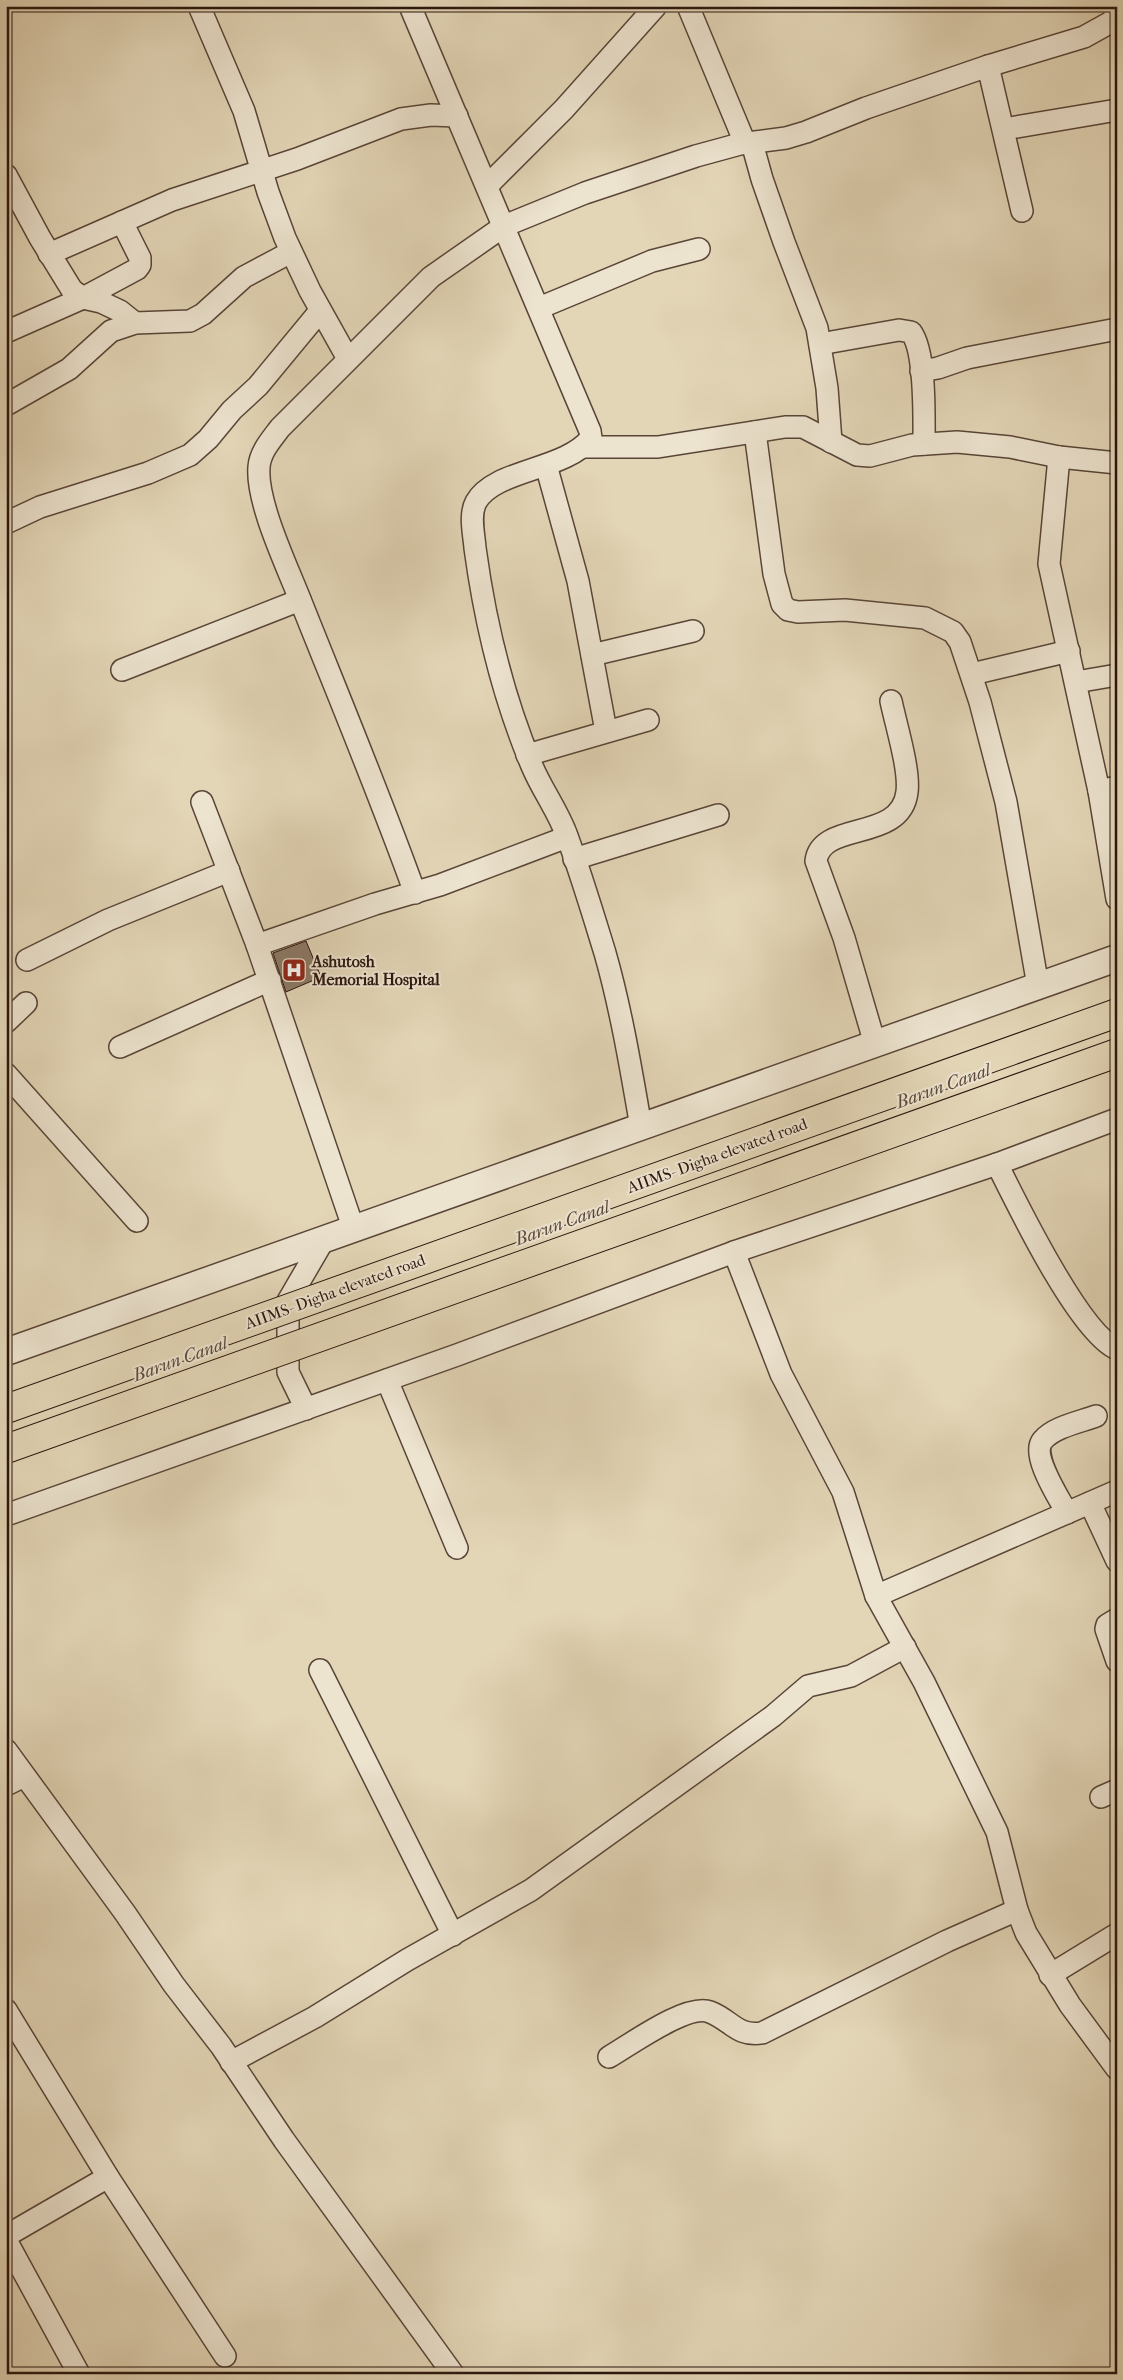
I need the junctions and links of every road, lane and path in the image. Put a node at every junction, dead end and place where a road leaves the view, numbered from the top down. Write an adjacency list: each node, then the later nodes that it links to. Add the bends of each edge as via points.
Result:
1 (199, 6): 11 (street, via 244,111)
2 (410, 6): 8 (street)
3 (656, 6): 13 (street, via 564,108)
4 (688, 6): 10 (street)
5 (1117, 14): 6 (street, via 1111,22 1084,38)
6 (988, 66): 9 (street); 10 (street, via 806,132)
7 (1117, 110): 9 (street)
8 (457, 116): 11 (street, via 401,119); 13 (street)
9 (1004, 129): 14 (street)
10 (749, 143): 16 (street, via 636,176); 26 (street, via 810,306)
11 (263, 170): 15 (street, via 172,200); 18 (street)
12 (6, 175): 19 (street)
13 (487, 186): 16 (street)
14 (1022, 211)
15 (122, 222): 19 (street); 20 (street, via 140,258 140,265 125,277)
16 (504, 226): 21 (street); 27 (street, via 431,277)
17 (699, 249): 21 (street, via 652,261)
18 (291, 252): 22 (street); 23 (street, via 244,277 203,314 190,321)
19 (49, 254): 20 (street, via 72,290)
20 (84, 298): 23 (street, via 112,307); 25 (street)
21 (539, 308): 33 (street, via 590,431 591,438)
22 (320, 311): 27 (street); 37 (street, via 258,386 190,455 148,473 40,507)
23 (135, 323): 29 (street, via 111,331 69,368)
24 (1117, 329): 28 (street, via 967,358)
25 (6, 332)
26 (820, 344): 28 (street, via 906,330 915,336); 31 (street)
27 (348, 358): 38 (street, via 280,428 264,450 259,467 260,488)
28 (921, 371): 32 (street)
29 (6, 405)
30 (755, 432): 31 (street, via 802,427); 33 (street, via 658,447); 43 (street, via 774,574 782,604 788,610 798,612 845,610 925,618 953,632)
31 (832, 442): 32 (street, via 856,454 870,456)
32 (924, 444): 34 (street, via 981,443)
33 (584, 447): 36 (street)
34 (1059, 457): 35 (street); 40 (street, via 1049,564)
35 (1117, 463)
36 (546, 465): 41 (street, via 578,581); 49 (street, via 495,484 482,493 475,503 472,517 485,609 505,692)
37 (6, 523)
38 (300, 600): 42 (street); 56 (street)
39 (692, 631): 41 (street)
40 (1069, 651): 43 (street); 45 (street)
41 (592, 655): 48 (street)
42 (122, 670)
43 (972, 674): 62 (street, via 1006,802)
44 (1117, 675): 45 (street)
45 (1076, 682): 50 (street)
46 (891, 701): 66 (street, via 907,778 904,802 892,818 881,825 832,839 817,853 816,860 844,938)
47 (648, 720): 48 (street)
48 (606, 731): 49 (street)
49 (527, 755): 53 (street, via 557,810)
50 (1108, 789): 57 (street)
51 (202, 802): 55 (street)
52 (718, 815): 54 (street)
53 (567, 837): 54 (street); 56 (street)
54 (574, 859): 71 (street, via 605,953 624,1032)
55 (229, 871): 58 (street); 60 (street, via 108,920)
56 (415, 892): 58 (street)
57 (1117, 899)
58 (257, 945): 61 (street)
59 (1117, 958): 62 (street)
60 (27, 960)
61 (270, 980): 67 (street); 74 (street)
62 (1038, 986): 66 (street)
63 (26, 1003): 65 (street)
64 (1117, 1013): 81 (highway, AIIMS- Digha elevated road, bridge)
65 (6, 1022)
66 (875, 1044): 71 (street)
67 (120, 1047)
68 (1117, 1052): 83 (highway, bridge)
69 (6, 1074): 73 (street)
70 (1117, 1120): 72 (street)
71 (641, 1127): 74 (street)
72 (997, 1164): 76 (street); 77 (street, via 1055,1275 1095,1332)
73 (137, 1221)
74 (354, 1230): 75 (street)
75 (323, 1241): 78 (street); 80 (street, bridge, via 288,1301 288,1372)
76 (734, 1252): 79 (street); 90 (street, via 781,1374 843,1492)
77 (1117, 1349)
78 (6, 1352)
79 (387, 1380): 80 (street); 88 (street)
80 (306, 1409): 87 (street)
81 (6, 1410)
82 (1096, 1416): 86 (street, via 1048,1435 1039,1445 1041,1461)
83 (6, 1448)
84 (1117, 1491): 85 (street)
85 (1090, 1503): 86 (street); 89 (street)
86 (1066, 1513): 90 (street)
87 (6, 1515)
88 (457, 1548)
89 (1117, 1561)
90 (876, 1596): 92 (street)
91 (1117, 1619): 93 (street, via 1107,1624 1106,1629)
92 (905, 1647): 97 (street, via 997,1832); 99 (street, via 851,1676 808,1686 774,1716 546,1880)
93 (1117, 1661)
94 (320, 1670): 99 (street)
95 (6, 1750): 96 (street)
96 (15, 1781): 103 (street, via 97,1873)
97 (1017, 1910): 100 (street); 102 (street, via 947,1940 762,2033 751,2035 741,2032 713,2013 696,2010 682,2014)
98 (1117, 1934): 100 (street)
99 (453, 1935): 103 (street)
100 (1050, 1975): 104 (street)
101 (6, 2010): 105 (street)
102 (609, 2057)
103 (232, 2062): 110 (street, via 284,2140)
104 (1117, 2069)
105 (108, 2177): 106 (street); 108 (street)
106 (6, 2236)
107 (6, 2240): 109 (street)
108 (225, 2356)
109 (79, 2374)
110 (453, 2374)

